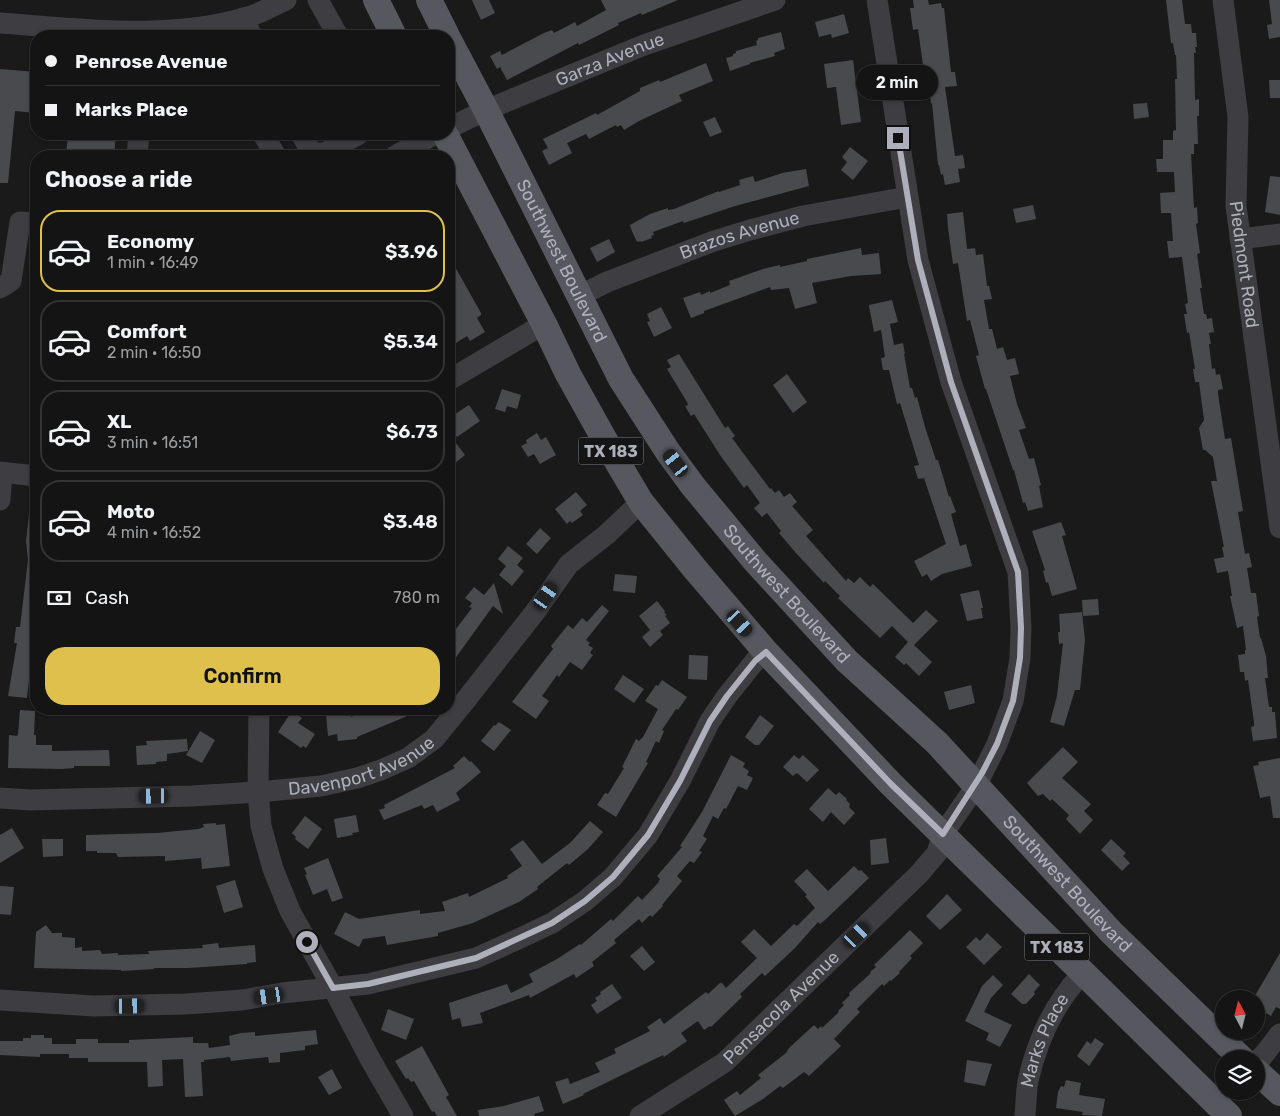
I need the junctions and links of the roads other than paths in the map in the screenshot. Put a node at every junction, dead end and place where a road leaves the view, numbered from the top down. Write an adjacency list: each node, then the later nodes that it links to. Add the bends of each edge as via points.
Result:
1 (286, 0): 9 (street, via 252,15)
2 (318, 0): 12 (street)
3 (376, 0): 13 (main road)
4 (429, 0): 14 (main road)
5 (775, 0): 16 (street, Garza Avenue, via 644,45)
6 (877, 0): 23 (street)
7 (1222, 0): 26 (street, Piedmont Road, via 1238,117 1236,206)
8 (0, 23): 10 (street)
9 (248, 27): 11 (street)
10 (94, 30)
11 (218, 30)
12 (335, 30)
13 (391, 30)
14 (444, 30)
15 (455, 51): 16 (main road, Southwest Boulevard / TX 183)
16 (486, 110): 17 (street, Garza Avenue); 28 (main road, Southwest Boulevard / TX 183)
17 (455, 125)
18 (348, 140): 20 (street)
19 (424, 140): 21 (street)
20 (330, 150)
21 (406, 150)
22 (455, 153): 29 (main road, TX 183)
23 (907, 197): 28 (street, Brazos Avenue, via 802,216 750,230 607,282); 40 (street, via 918,260 951,382 1018,572 1020,658 1013,701)
24 (30, 223): 27 (street, via 20,222 11,281)
25 (1280, 234): 26 (street)
26 (1240, 239): 35 (street, Piedmont Road)
27 (0, 288)
28 (579, 296): 40 (main road, Southwest Boulevard / TX 183, via 621,379 668,452 725,526 847,661 938,743)
29 (544, 324): 30 (street); 34 (main road, TX 183, via 568,374)
30 (455, 376)
31 (1, 472): 32 (street); 33 (street)
32 (30, 475)
33 (0, 500)
34 (642, 502): 36 (main road, TX 183); 37 (street, Davenport Avenue, via 569,564)
35 (1280, 528)
36 (766, 652): 43 (main road, TX 183); 45 (street, via 755,661 710,721 648,835 613,877 585,901 552,923 476,958 368,984)
37 (455, 714)
38 (258, 715): 41 (street)
39 (454, 715): 41 (street, Davenport Avenue, via 434,739 408,758 357,778 321,786)
40 (976, 786): 43 (street, Pensacola Avenue); 48 (main road, Southwest Boulevard / TX 183, via 1111,932)
41 (258, 792): 42 (street, Davenport Avenue, via 30,800); 45 (street, via 261,826 273,869 290,911)
42 (0, 798)
43 (943, 834): 44 (main road, TX 183); 53 (street, Pensacola Avenue, via 937,853 919,874 725,1062)
44 (1083, 973): 54 (street, Marks Place, via 1055,1008 1046,1026 1028,1082); 55 (main road, TX 183)
45 (333, 988): 46 (street, via 186,1004 92,1006); 52 (street)
46 (0, 1000)
47 (1280, 1034): 49 (street)
48 (1232, 1050)
49 (1265, 1053)
50 (1265, 1079): 51 (main road)
51 (1280, 1092)
52 (402, 1116)
53 (640, 1116)
54 (1025, 1116)
55 (1229, 1116)

